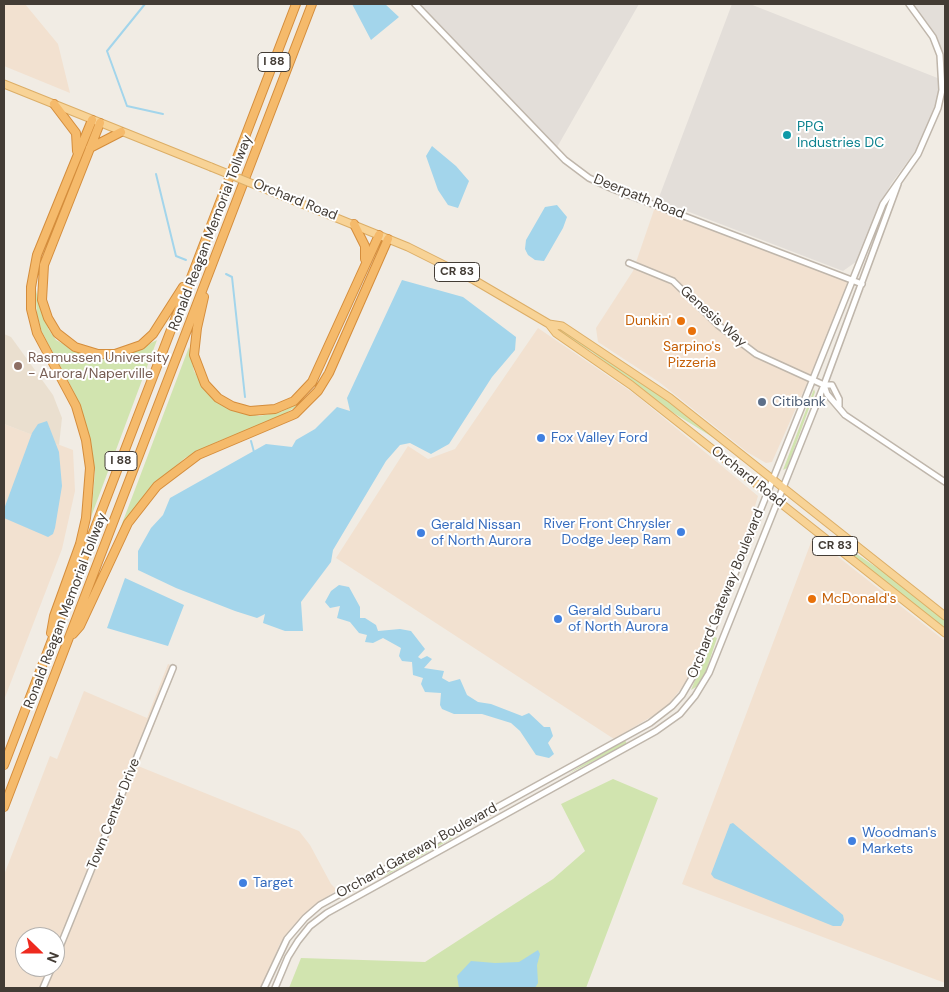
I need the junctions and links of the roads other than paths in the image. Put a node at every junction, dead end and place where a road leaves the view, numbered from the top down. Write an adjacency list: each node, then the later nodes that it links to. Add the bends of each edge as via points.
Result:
1 (296, 4): 18 (highway, Ronald Reagan Memorial Tollway / I 88)
2 (312, 4): 17 (highway, Ronald Reagan Memorial Tollway / I 88)
3 (415, 4): 19 (street, Deerpath Road, via 565,160 589,178)
4 (909, 4): 11 (street, Orchard Gateway Boulevard, via 925,24 940,55 942,90 928,136)
5 (4, 84): 6 (main road, Orchard Road / CR 83)
6 (54, 104): 7 (main road, Orchard Road / CR 83); 10 (highway, via 76,133)
7 (96, 122): 8 (main road, Orchard Road / CR 83); 9 (highway); 10 (highway)
8 (121, 132): 9 (highway); 12 (main road, Orchard Road / CR 83, bridge)
9 (90, 148): 18 (highway, via 44,265 42,300 57,332 74,347 98,354 115,354 133,348 153,334)
10 (77, 155): 33 (highway, via 37,255 31,287 31,309 37,333 76,406 90,468 86,518 80,544 54,616)
11 (902, 177): 19 (street, Orchard Gateway Boulevard, via 883,204); 20 (street, Orchard Gateway Boulevard)
12 (354, 224): 13 (main road, Orchard Road / CR 83); 16 (highway, via 365,246)
13 (378, 235): 14 (main road, Orchard Road / CR 83); 16 (highway)
14 (388, 239): 21 (main road, Orchard Road / CR 83, via 474,280); 32 (highway, via 318,391 294,414 198,455 157,486 128,523 80,626)
15 (629, 262): 22 (street, Genesis Way, via 673,281 718,325 756,354)
16 (365, 264): 17 (highway, via 312,382 303,393 285,405 258,411 241,409 218,398 205,384 197,366 194,343)
17 (211, 268): 32 (highway, Ronald Reagan Memorial Tollway / I 88)
18 (194, 270): 33 (highway, Ronald Reagan Memorial Tollway / I 88)
19 (853, 280): 20 (street, Deerpath Road); 22 (street, Orchard Gateway Boulevard)
20 (862, 284): 23 (street, Orchard Gateway Boulevard)
21 (549, 324): 25 (main road, Orchard Road / CR 83, via 562,326 670,398); 28 (main road, Orchard Road / CR 83, via 556,333 632,385)
22 (813, 379): 23 (street, Genesis Way); 25 (street, Orchard Gateway Boulevard)
23 (824, 385): 24 (street, via 827,394); 24 (street, via 832,385); 27 (street, Orchard Gateway Boulevard)
24 (839, 406): 26 (street, via 845,415)
25 (772, 479): 27 (main road, Orchard Road / CR 83); 28 (street, Orchard Gateway Boulevard)
26 (945, 482)
27 (783, 488): 29 (street, Orchard Gateway Boulevard); 30 (main road, Orchard Road / CR 83)
28 (767, 492): 29 (main road, Orchard Road / CR 83); 38 (street, Orchard Gateway Boulevard, via 696,671 672,706 650,723 320,905 304,918 287,940)
29 (778, 501): 31 (main road, Orchard Road / CR 83); 39 (street, Orchard Gateway Boulevard, via 709,673 680,714 656,731 327,913 298,941)
30 (945, 616)
31 (945, 633)
32 (68, 640): 36 (highway, Ronald Reagan Memorial Tollway / I 88)
33 (47, 652): 35 (highway, Ronald Reagan Memorial Tollway / I 88)
34 (173, 668): 37 (street, Town Center Drive)
35 (4, 765)
36 (4, 807)
37 (65, 934)
38 (264, 988)
39 (275, 988)

